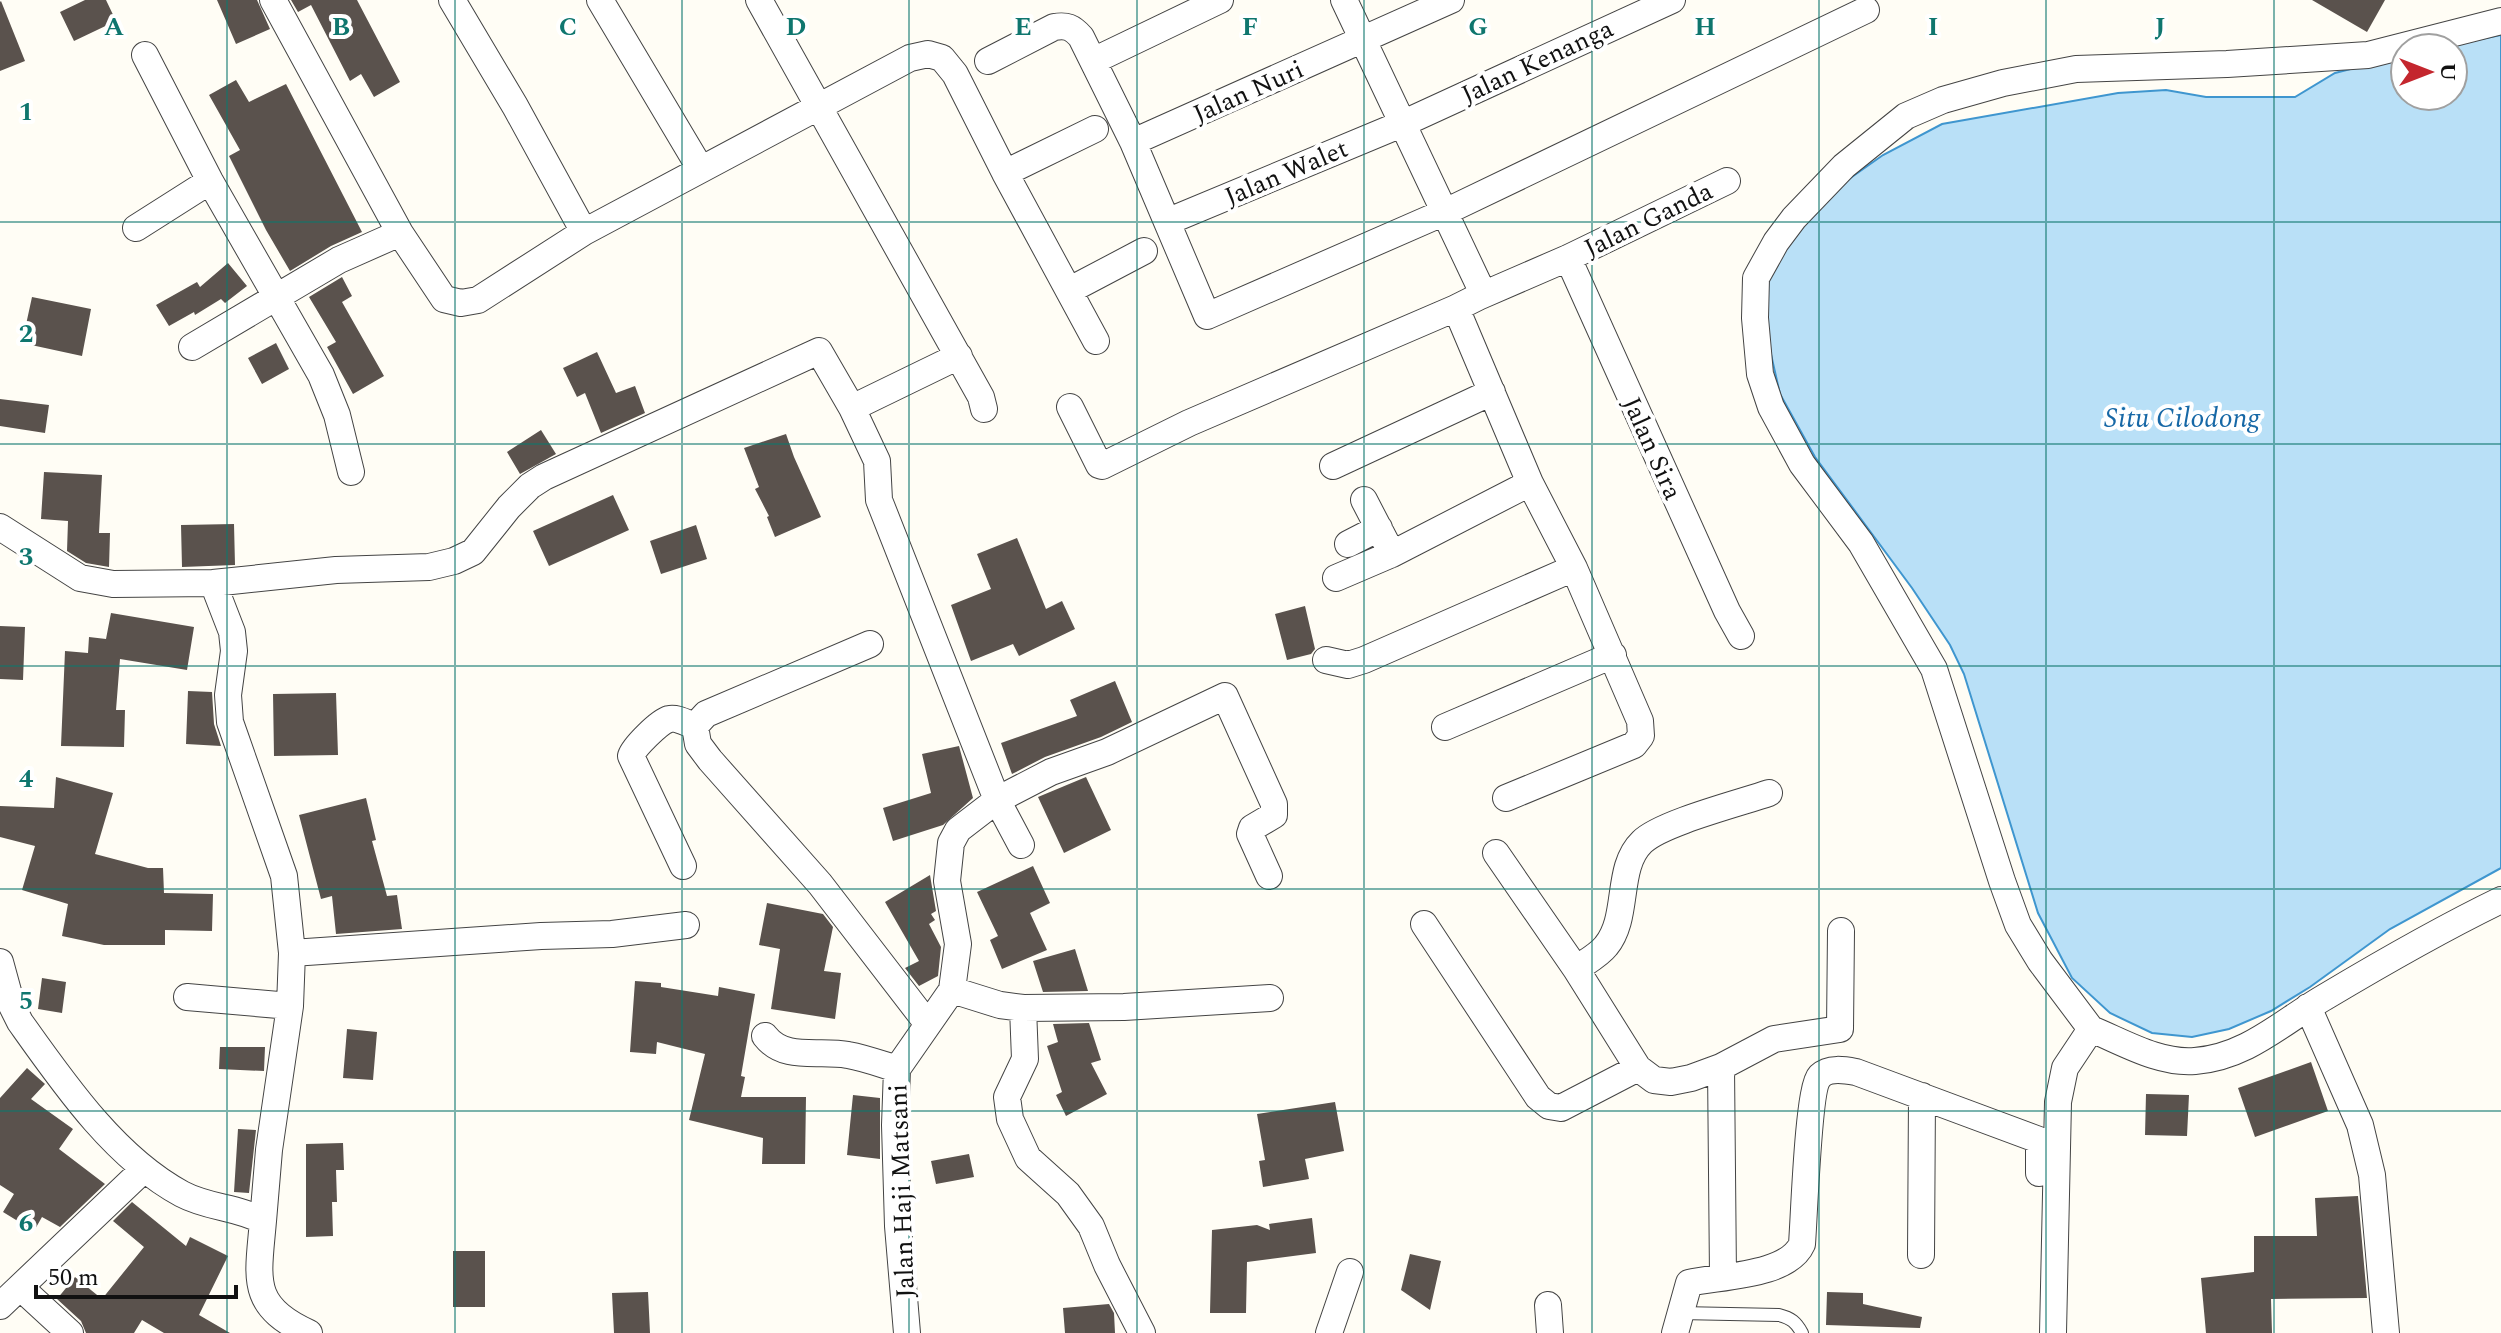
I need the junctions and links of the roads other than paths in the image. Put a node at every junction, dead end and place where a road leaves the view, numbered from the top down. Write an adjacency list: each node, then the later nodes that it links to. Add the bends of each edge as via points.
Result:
1 (452, 0): 26 (street)
2 (600, 0): 19 (street)
3 (759, 0): 15 (street)
4 (1220, 0): 13 (street)
5 (1344, 0): 11 (street)
6 (1451, 0): 11 (street, Jalan Nuri)
7 (1663, 2): 16 (street, Jalan Kenanga)
8 (274, 3): 27 (street)
9 (1866, 10): 23 (street)
10 (2501, 21): 78 (street, via 2368,55 2076,69 1943,100 1906,116 1844,166 1794,218 1756,278 1760,374 1771,407 1802,464 1861,543 1934,669 2018,925)
11 (1363, 40): 16 (street); 18 (street, Jalan Nuri)
12 (145, 55): 21 (street)
13 (1095, 60): 14 (street, via 1081,37 1065,25); 18 (street)
14 (988, 61)
15 (820, 105): 19 (street); 20 (street, via 910,58 942,58); 35 (street)
16 (1404, 123): 23 (street); 24 (street, Jalan Walet)
17 (1095, 129): 20 (street)
18 (1133, 142): 24 (street)
19 (700, 168): 26 (street)
20 (1005, 173): 30 (street)
21 (210, 181): 25 (street); 31 (street)
22 (1727, 181): 29 (street, Jalan Ganda)
23 (1445, 212): 24 (street, via 1207,316); 32 (street, via 1480,287)
24 (1169, 221)
25 (136, 228)
26 (584, 232): 27 (street, via 478,300 461,303 444,299)
27 (400, 233): 31 (street)
28 (1144, 251): 30 (street)
29 (1568, 258): 32 (street, Jalan Ganda); 51 (street, Jalan Sira)
30 (1070, 290): 33 (street)
31 (277, 296): 34 (street); 41 (street, via 321,375)
32 (1467, 303): 36 (street); 37 (street, Jalan Ganda, via 1102,466)
33 (1096, 341)
34 (192, 347)
35 (959, 356): 38 (street); 39 (street)
36 (1492, 392): 40 (street); 42 (street)
37 (1070, 407)
38 (852, 408): 50 (street, via 819,351 544,477 509,507 473,552 454,561); 59 (street, via 877,461 879,500)
39 (984, 409)
40 (1333, 466)
41 (351, 472)
42 (1530, 483): 47 (street); 48 (street)
43 (1364, 500): 45 (street)
44 (0, 527): 50 (street, via 80,578 113,584)
45 (1379, 528): 46 (street); 47 (street)
46 (1348, 544)
47 (1392, 554): 49 (street)
48 (1574, 568): 53 (street); 54 (street, via 1364,660 1348,665)
49 (1336, 578)
50 (213, 583): 68 (street, via 232,632 230,722 284,876)
51 (1741, 636)
52 (870, 644): 55 (street, via 706,714)
53 (1613, 655): 56 (street); 58 (street, via 1641,736 1634,745)
54 (1326, 660)
55 (695, 726): 62 (street, via 676,719 664,722 633,748 631,756); 77 (street, via 698,744 710,760 820,884)
56 (1445, 727)
57 (1769, 793): 70 (street, via 1644,840 1629,864 1613,935 1605,948)
58 (1506, 798)
59 (997, 800): 60 (street); 63 (street, Jalan Haji Matsani, via 1225,696 1274,804 1274,815 1250,834); 71 (street, Jalan Haji Matsani, via 958,830 951,843 947,881 958,944)
60 (1021, 845)
61 (1496, 853): 70 (street)
62 (683, 866)
63 (1269, 876)
64 (2501, 900): 75 (street)
65 (1424, 924): 81 (street, via 1549,1106 1561,1108)
66 (686, 925): 68 (street)
67 (1841, 931): 80 (street, via 1840,1029 1774,1039)
68 (292, 953): 74 (street)
69 (0, 962): 84 (street, via 20,1022 101,1129)
70 (1576, 969): 81 (street)
71 (952, 990): 76 (street); 77 (street, Jalan Haji Matsani)
72 (187, 997): 74 (street)
73 (1270, 998): 76 (street)
74 (290, 1006): 85 (street)
75 (2308, 1007): 78 (street, via 2247,1047 2194,1061 2159,1057); 102 (street, via 2360,1125 2372,1175)
76 (1023, 1008): 97 (street, via 1025,1059 1007,1097 1010,1119 1028,1158 1068,1194 1091,1226)
77 (927, 1023): 82 (street, Jalan Haji Matsani)
78 (2091, 1029): 101 (street, via 2065,1068 2058,1102)
79 (765, 1036): 82 (street, via 782,1050 846,1054)
80 (1721, 1067): 81 (street, via 1671,1082 1654,1080); 89 (street)
81 (1638, 1068)
82 (897, 1069): 96 (street, Jalan Haji Matsani, via 898,1226)
83 (1922, 1096): 86 (street, via 2039,1140); 87 (street); 89 (street, via 1856,1072 1837,1069 1820,1076 1809,1129 1798,1253 1776,1267)
84 (143, 1170): 85 (street, via 184,1195); 90 (street)
85 (263, 1221): 95 (street, via 258,1271 264,1299 278,1317)
86 (2039, 1237)
87 (1921, 1255)
88 (1350, 1272): 98 (street)
89 (1723, 1276): 93 (street, via 1689,1283)
90 (21, 1288): 92 (street); 94 (street)
91 (1548, 1305): 99 (street)
92 (0, 1306)
93 (1678, 1323): 100 (lane, via 1779,1315 1797,1323)
94 (70, 1333)
95 (309, 1333)
96 (907, 1333)
97 (1142, 1333)
98 (1329, 1333)
99 (1550, 1333)
100 (1802, 1333)
101 (2053, 1333)
102 (2386, 1333)

